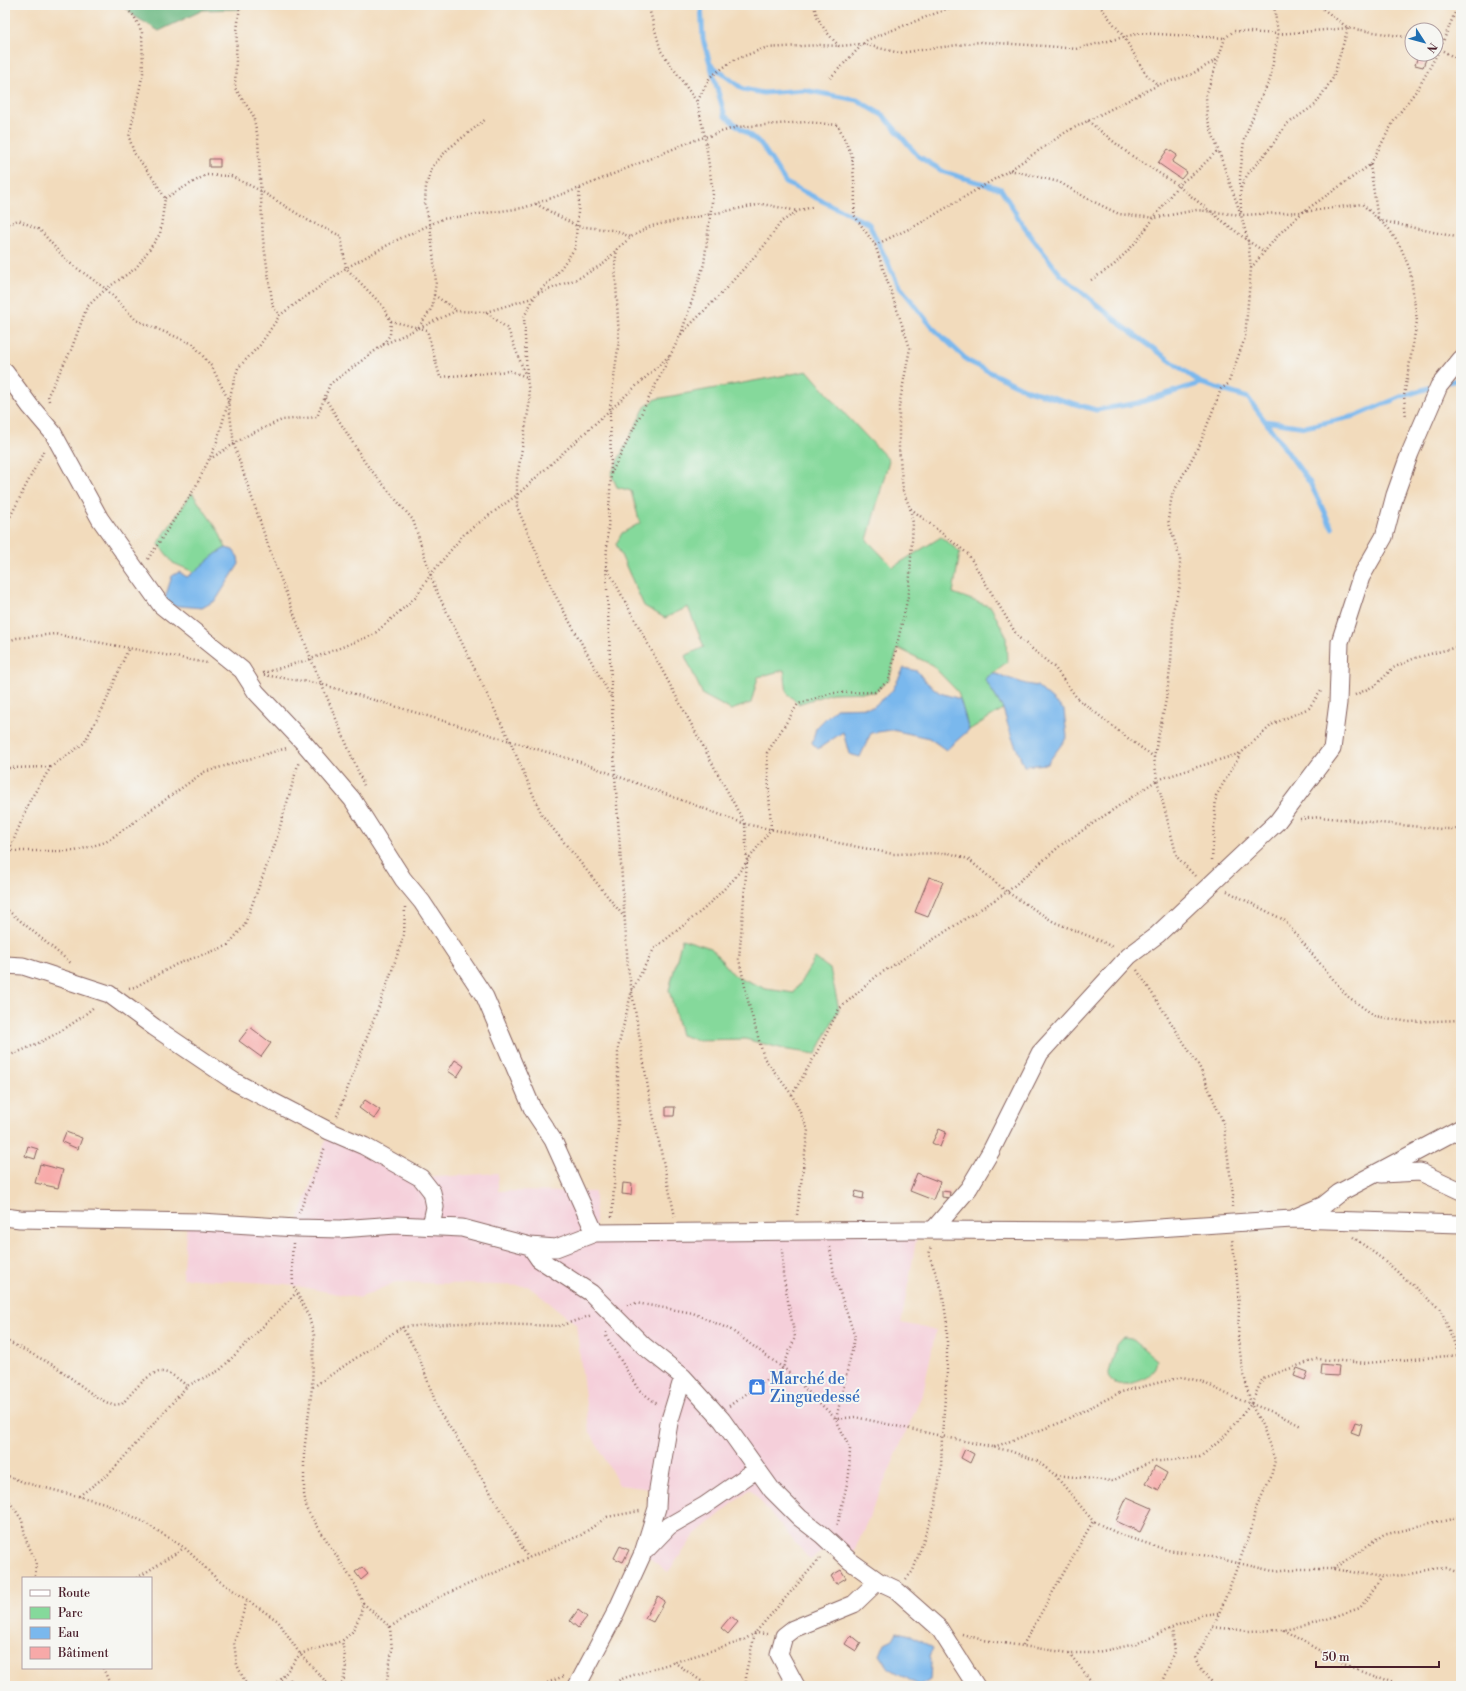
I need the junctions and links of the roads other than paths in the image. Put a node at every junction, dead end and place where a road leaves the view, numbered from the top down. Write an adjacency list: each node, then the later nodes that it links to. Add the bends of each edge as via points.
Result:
1 (1461, 359): 11 (street, via 1439,386 1395,495 1384,537 1361,577 1340,642 1338,703 1332,749 1277,822 1157,935 1129,956 1040,1052 977,1176)
2 (5, 372): 12 (street, via 53,433 100,519 161,605 242,670 256,692 352,799 403,879 422,902 485,997 533,1110 553,1140)
3 (5, 965): 10 (street, via 23,966 109,994 235,1082 329,1131 364,1146 421,1178 432,1192 435,1207)
4 (1461, 1128): 5 (street)
5 (1375, 1175): 6 (street, via 1420,1172); 8 (street, via 1339,1193 1324,1205)
6 (1461, 1191)
7 (5, 1217): 10 (street, via 332,1228)
8 (1292, 1219): 9 (street); 11 (street, via 1114,1231)
9 (1461, 1224)
10 (431, 1226): 13 (street, via 462,1228)
11 (934, 1230): 12 (street)
12 (603, 1233): 13 (street, via 556,1248)
13 (530, 1246): 14 (street, via 539,1259 591,1293 644,1346)
14 (683, 1377): 15 (street, via 717,1414); 16 (street, via 668,1422 657,1508)
15 (756, 1470): 16 (street, via 704,1506 669,1526); 17 (street, via 796,1514 850,1561)
16 (643, 1553): 18 (street, via 616,1612)
17 (878, 1581): 19 (street, via 854,1604 793,1629 784,1636 779,1654); 20 (street, via 895,1589 939,1628)
18 (577, 1686)
19 (796, 1686)
20 (976, 1686)

